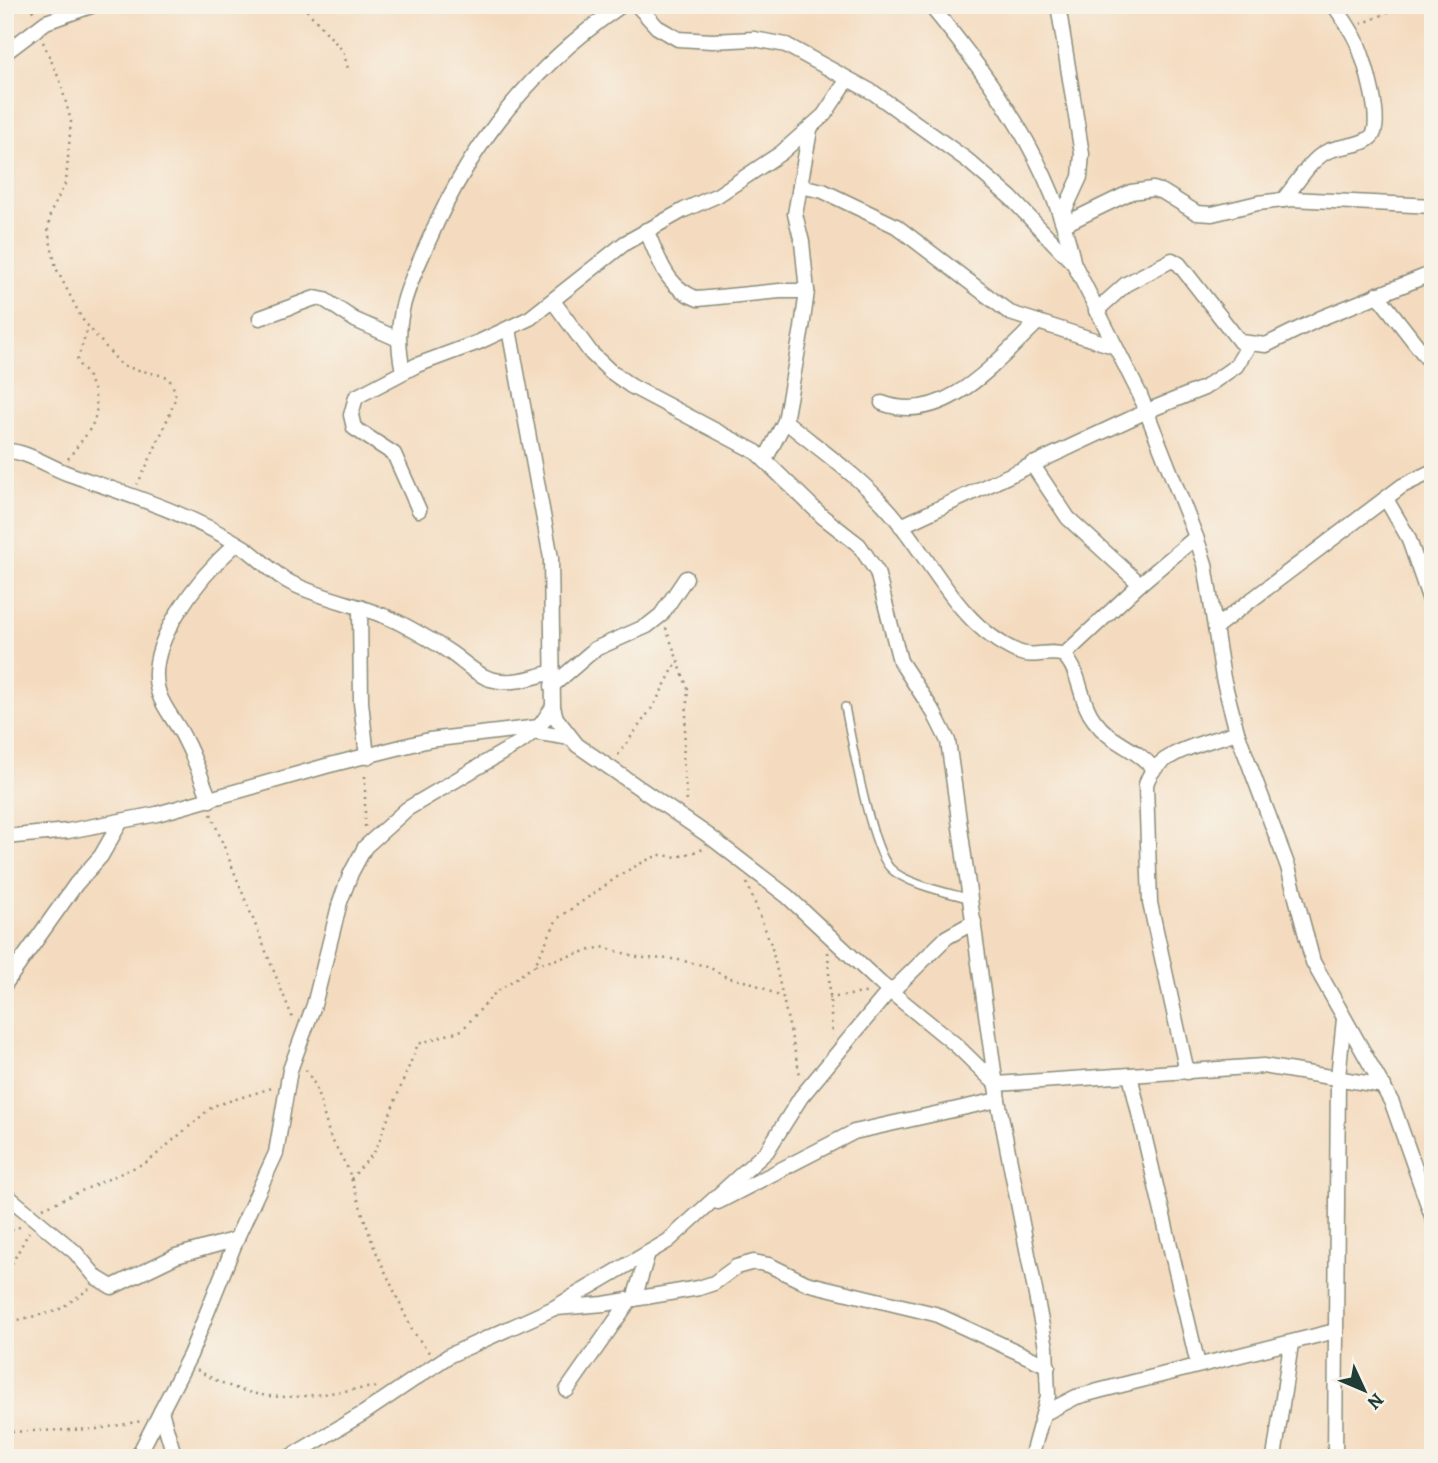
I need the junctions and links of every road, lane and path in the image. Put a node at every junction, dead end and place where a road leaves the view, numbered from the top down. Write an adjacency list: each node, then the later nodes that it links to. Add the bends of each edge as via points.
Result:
1 (93, 5): 10 (street)
2 (302, 5): 12 (path, via 344,51)
3 (622, 5): 30 (street, via 581,35 533,82 468,160 406,286)
4 (637, 5): 13 (street, via 657,27 678,38 771,41)
5 (930, 5): 18 (street, via 1007,108)
6 (1058, 5): 18 (street, via 1082,154 1080,177)
7 (1334, 5): 9 (street)
8 (1406, 5): 9 (path)
9 (1349, 29): 16 (street, via 1364,62 1375,109 1374,133 1370,139 1318,157)
10 (36, 30): 11 (street); 28 (path, via 60,81 71,121 66,182 50,214 50,247 70,299)
11 (5, 52)
12 (349, 72)
13 (848, 79): 14 (street); 20 (street, via 967,160)
14 (810, 130): 15 (street); 19 (street, via 718,195)
15 (800, 186): 22 (street, via 795,214); 27 (street, via 823,191 896,226 1010,313)
16 (1283, 200): 17 (street); 18 (street, via 1226,213 1197,214 1153,189 1131,192)
17 (1433, 206)
18 (1063, 220): 20 (street)
19 (646, 230): 22 (street, via 664,273 686,295 698,299); 24 (street)
20 (1074, 264): 25 (street)
21 (1433, 273): 23 (street)
22 (807, 291): 37 (street)
23 (1377, 294): 31 (street, via 1266,345); 33 (street)
24 (553, 302): 29 (street); 39 (street, via 591,353 631,386)
25 (1096, 311): 31 (street, via 1126,284 1172,260 1231,334); 32 (street)
26 (260, 318): 30 (street, via 315,298)
27 (1038, 322): 32 (street); 35 (street, via 946,401 898,409)
28 (88, 327): 41 (path, via 77,360 90,382 96,421); 43 (path, via 122,366 168,377 174,389 175,399 146,471)
29 (509, 328): 34 (street); 57 (street, via 551,558)
30 (398, 339): 34 (street)
31 (1249, 345): 36 (street, via 1236,366 1214,382)
32 (1113, 346): 36 (street)
33 (1433, 366)
34 (404, 371): 45 (street, via 356,397 351,415 355,428 394,454)
35 (882, 403)
36 (1147, 411): 40 (street); 47 (street)
37 (785, 421): 39 (street); 46 (street, via 851,474)
38 (5, 452): 41 (street, via 14,451)
39 (765, 460): 73 (street, via 823,517 847,533 877,572 900,661 948,741)
40 (1032, 464): 46 (street); 50 (street, via 1068,518)
41 (61, 471): 43 (street)
42 (1433, 471): 44 (street, via 1419,475)
43 (129, 494): 48 (street)
44 (1386, 499): 52 (street, via 1408,537); 54 (street)
45 (419, 510)
46 (901, 526): 55 (street, via 987,634 1027,655)
47 (1196, 537): 50 (street); 54 (street)
48 (236, 544): 51 (street, via 290,583 329,601); 66 (street, via 188,597 157,652 155,667 159,692 184,738)
49 (686, 578): 53 (street)
50 (1140, 584): 55 (street)
51 (360, 607): 57 (street, via 407,627 490,679); 63 (street)
52 (1433, 609)
53 (659, 617): 56 (path); 57 (street, via 595,649)
54 (1217, 626): 61 (street, via 1223,678)
55 (1064, 655): 65 (street, via 1075,670 1094,721 1112,740 1137,751)
56 (678, 660): 64 (path, via 654,705); 67 (path, via 689,700 683,759)
57 (552, 679): 58 (street)
58 (553, 707): 60 (street); 62 (street)
59 (845, 707): 73 (lane, via 867,807 891,868 904,877)
60 (536, 729): 62 (street); 63 (street, via 429,740); 71 (street, via 486,766 407,809)
61 (1237, 732): 65 (street); 81 (street, via 1288,867 1313,962)
62 (571, 738): 64 (street)
63 (367, 757): 66 (street); 71 (path)
64 (607, 768): 67 (street)
65 (1153, 768): 85 (street, via 1146,785 1150,903)
66 (208, 800): 68 (street); 82 (path, via 275,980)
67 (687, 820): 70 (street)
68 (121, 821): 69 (street); 77 (street, via 101,856)
69 (5, 837)
70 (721, 844): 75 (street); 76 (path, via 677,857 661,855 623,873 557,919)
71 (365, 847): 82 (street, via 340,902)
72 (746, 880): 79 (path, via 771,944)
73 (971, 899): 74 (street)
74 (974, 922): 78 (street, via 947,937); 89 (street)
75 (831, 938): 78 (street); 80 (path)
76 (535, 965): 79 (path, via 591,949 614,948 640,958 707,966); 93 (path, via 495,993 462,1030 418,1044 375,1151)
77 (5, 984)
78 (889, 992): 80 (path); 89 (street); 91 (street)
79 (781, 997): 91 (path)
80 (829, 998): 83 (path)
81 (1343, 1019): 87 (street); 90 (street)
82 (302, 1038): 84 (street)
83 (833, 1040)
84 (296, 1052): 88 (street); 93 (path, via 315,1085 323,1116)
85 (1186, 1072): 86 (street); 87 (street, via 1263,1066)
86 (1130, 1075): 89 (street); 110 (street)
87 (1338, 1077): 90 (street); 106 (street)
88 (288, 1081): 97 (path, via 213,1106 149,1161 48,1204); 99 (street, via 276,1153)
89 (996, 1084): 92 (street)
90 (1384, 1086): 96 (street)
91 (805, 1091): 95 (street, via 766,1151)
92 (998, 1100): 95 (street, via 854,1132); 111 (street)
93 (351, 1179): 109 (path, via 373,1245 412,1330)
94 (5, 1194): 97 (street)
95 (704, 1209): 100 (street)
96 (1433, 1219)
97 (35, 1220): 98 (path); 101 (path); 102 (street, via 75,1252)
98 (5, 1233)
99 (237, 1239): 102 (street, via 176,1256 120,1286); 108 (street)
100 (648, 1253): 103 (street); 104 (street)
101 (5, 1276)
102 (101, 1281): 105 (path, via 57,1311)
103 (632, 1300): 104 (street); 111 (street, via 699,1288 754,1262 806,1283 935,1314); 113 (street)
104 (552, 1309): 109 (street)
105 (5, 1323)
106 (1335, 1331): 107 (street); 122 (street)
107 (1291, 1344): 110 (street); 121 (street)
108 (186, 1363): 112 (path, via 225,1386 254,1396 284,1399); 115 (street)
109 (437, 1363): 119 (street)
110 (1198, 1365): 114 (street, via 1087,1394)
111 (1048, 1366): 114 (street)
112 (379, 1386)
113 (567, 1390)
114 (1045, 1413): 120 (street)
115 (158, 1415): 116 (path, via 98,1429); 117 (street); 118 (street)
116 (5, 1432)
117 (137, 1458)
118 (175, 1458)
119 (288, 1458)
120 (1031, 1458)
121 (1273, 1458)
122 (1335, 1458)

